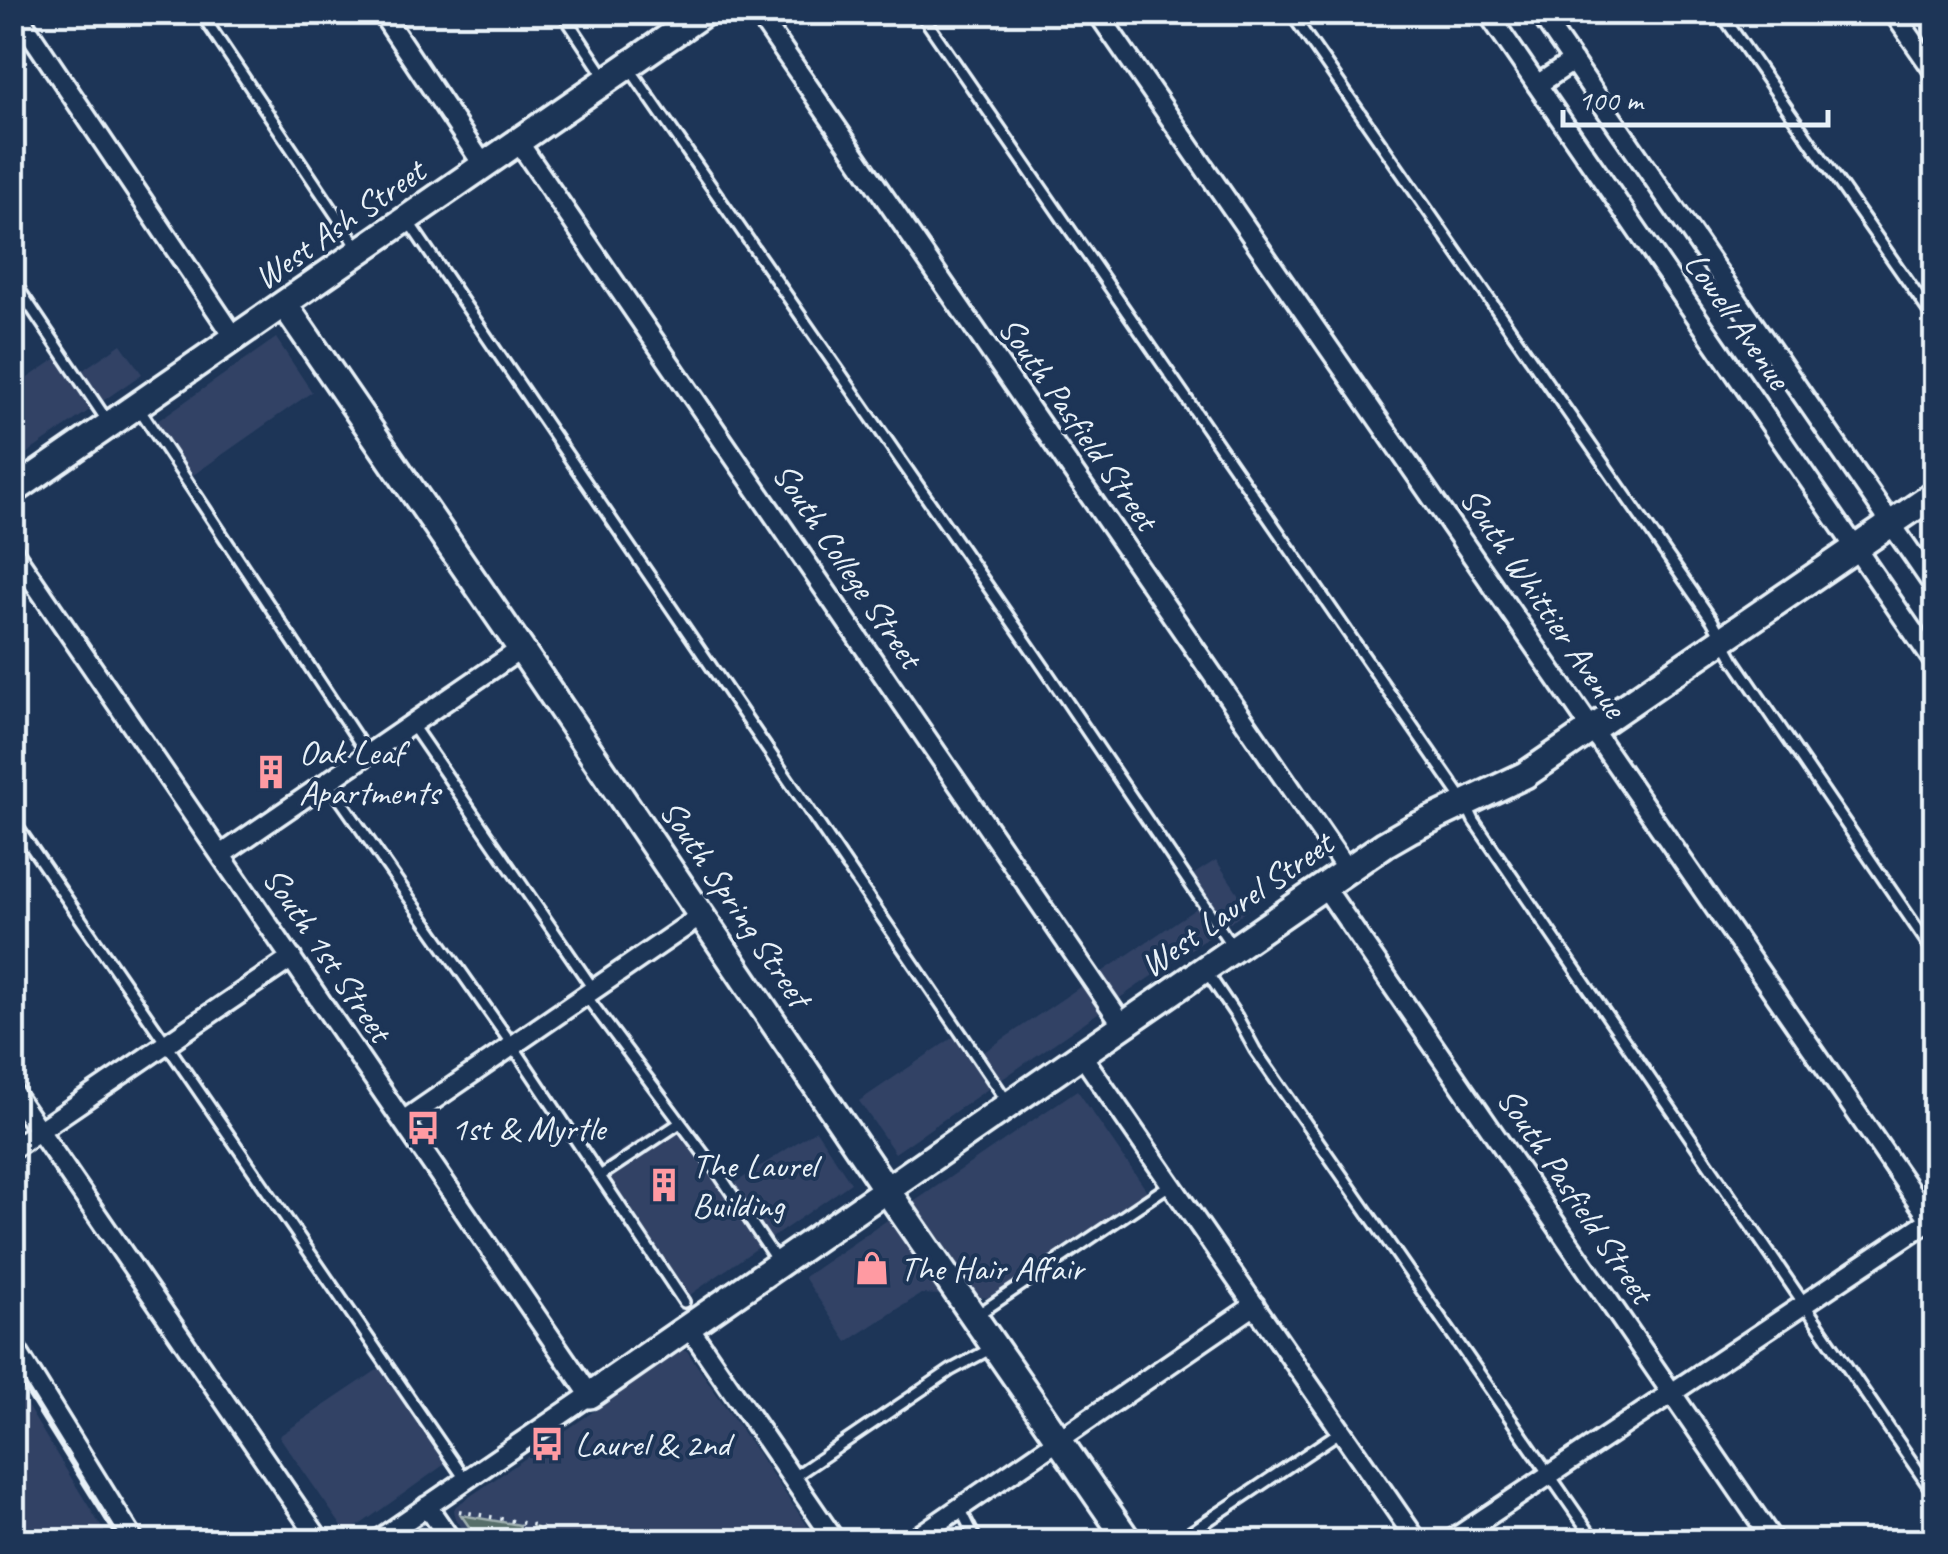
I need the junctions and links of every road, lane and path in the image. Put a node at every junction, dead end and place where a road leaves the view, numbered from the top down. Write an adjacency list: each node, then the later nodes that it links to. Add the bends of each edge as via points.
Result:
1 (16, 12): 25 (street)
2 (200, 12): 21 (lane)
3 (381, 12): 19 (street)
4 (562, 12): 15 (lane)
5 (706, 12): 15 (street, West Ash Street)
6 (757, 12): 44 (street, South Pasfield Street)
7 (920, 12): 41 (lane)
8 (1098, 12): 38 (street, South Whittier Avenue)
9 (1290, 12): 34 (lane)
10 (1486, 12): 17 (street, Lowell Avenue)
11 (1539, 12): 14 (street, Lowell Avenue)
12 (1720, 12): 24 (lane)
13 (1893, 12): 16 (street)
14 (1573, 62): 17 (street); 30 (street, Lowell Avenue)
15 (618, 74): 18 (street, West Ash Street); 47 (lane, via 1045,669)
16 (1936, 74)
17 (1537, 86): 31 (street, Lowell Avenue)
18 (519, 142): 19 (street, West Ash Street); 52 (street, South College Street)
19 (484, 166): 20 (street, West Ash Street)
20 (408, 220): 21 (street, West Ash Street); 57 (lane)
21 (360, 252): 23 (street, West Ash Street)
22 (12, 279): 27 (lane)
23 (284, 304): 25 (street, West Ash Street); 35 (street, South Spring Street)
24 (1936, 322)
25 (236, 338): 26 (street, West Ash Street)
26 (138, 406): 27 (street, West Ash Street); 39 (lane)
27 (110, 426): 28 (street, West Ash Street)
28 (12, 492)
29 (1936, 493): 30 (street, West Laurel Street)
30 (1891, 524): 31 (street, West Laurel Street); 33 (street, Lowell Avenue)
31 (1856, 548): 34 (street, West Laurel Street); 36 (street, Lowell Avenue)
32 (12, 550): 43 (street, South 1st Street)
33 (1936, 589)
34 (1721, 640): 38 (street, West Laurel Street); 48 (lane)
35 (522, 649): 37 (street); 46 (street, South Spring Street)
36 (1936, 665)
37 (412, 725): 39 (street); 51 (lane)
38 (1593, 730): 41 (street, West Laurel Street); 65 (street, South Whittier Avenue)
39 (368, 755): 40 (street)
40 (328, 782): 43 (street); 54 (lane)
41 (1466, 804): 44 (street, West Laurel Street); 67 (lane)
42 (12, 819): 53 (lane)
43 (221, 856): 49 (street, South 1st Street)
44 (1347, 870): 45 (street, West Laurel Street)
45 (1324, 886): 47 (street, West Laurel Street); 73 (street, South Pasfield Street)
46 (702, 915): 51 (street); 64 (street, South Spring Street)
47 (1234, 949): 50 (street, West Laurel Street)
48 (1936, 956)
49 (292, 958): 53 (street); 58 (street, South 1st Street)
50 (1204, 969): 52 (street, West Laurel Street); 77 (lane)
51 (590, 993): 54 (street); 59 (lane)
52 (1123, 1025): 55 (street, West Laurel Street)
53 (166, 1044): 60 (street); 79 (lane)
54 (512, 1046): 58 (street); 62 (lane)
55 (1081, 1054): 57 (street, West Laurel Street); 63 (street)
56 (12, 1091): 60 (street)
57 (1008, 1103): 64 (street, West Laurel Street)
58 (403, 1121): 74 (street, South 1st Street)
59 (680, 1124): 62 (lane); 66 (lane)
60 (40, 1129): 61 (street); 85 (street)
61 (12, 1149)
62 (600, 1176): 69 (lane)
63 (1171, 1184): 68 (street); 70 (lane)
64 (886, 1188): 66 (street, West Laurel Street); 70 (street, South Spring Street)
65 (1934, 1221): 67 (street)
66 (778, 1263): 69 (street, West Laurel Street)
67 (1803, 1304): 73 (street); 80 (lane)
68 (1255, 1305): 75 (street); 76 (street)
69 (686, 1314): 74 (street, West Laurel Street); 78 (street)
70 (974, 1317): 72 (street, South Spring Street)
71 (12, 1343): 84 (street)
72 (994, 1346): 76 (street, South Spring Street); 78 (lane)
73 (1672, 1394): 77 (street); 97 (street, South Pasfield Street)
74 (590, 1395): 79 (street)
75 (1341, 1431): 93 (lane); 94 (street)
76 (1058, 1440): 82 (street); 92 (street, South Spring Street)
77 (1550, 1475): 95 (street); 96 (lane)
78 (792, 1478): 89 (street)
79 (465, 1479): 81 (street)
80 (1936, 1497)
81 (427, 1506): 86 (street); 87 (street)
82 (960, 1508): 90 (street); 91 (lane)
83 (458, 1512): 88 (path, via 540,1526)
84 (135, 1542)
85 (322, 1542)
86 (375, 1542)
87 (452, 1542)
88 (551, 1542)
89 (836, 1542)
90 (910, 1542)
91 (977, 1542)
92 (1129, 1542)
93 (1176, 1542)
94 (1418, 1542)
95 (1449, 1542)
96 (1596, 1542)
97 (1774, 1542)

